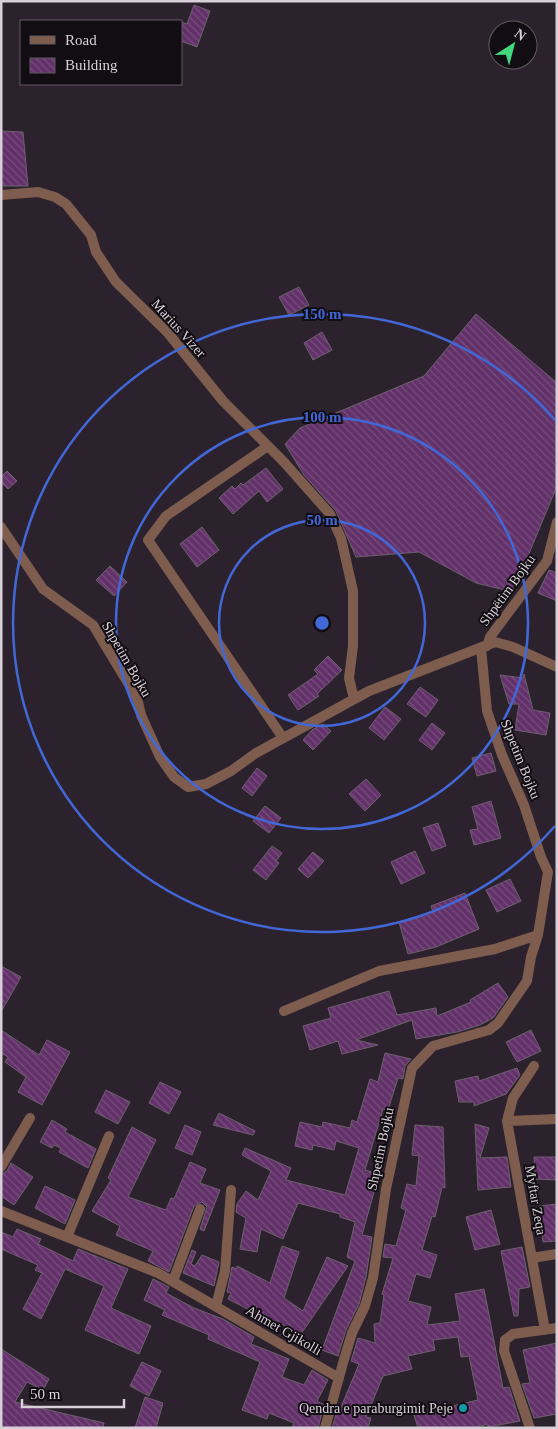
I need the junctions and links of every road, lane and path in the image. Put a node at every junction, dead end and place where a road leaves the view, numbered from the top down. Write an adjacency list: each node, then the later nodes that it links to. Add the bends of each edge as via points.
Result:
1 (1, 195): 2 (street, Marius Vizer, via 38,192 66,204 91,235 96,252 116,282 168,333 223,401)
2 (268, 446): 7 (street, Marius Vizer, via 330,514 341,538 353,599 354,646 349,678); 8 (street, via 166,516 148,540)
3 (557, 522): 5 (street, Shpëtim Bojku, via 547,561)
4 (1, 526): 8 (street, Shpetim Bojku, via 43,589 93,625 137,698 160,757 174,777 188,788 206,784)
5 (484, 647): 6 (street, Shpetim Bojku, via 495,642); 7 (street, Shpetim Bojku); 9 (street, Shpetim Bojku, via 487,711 548,872)
6 (557, 667)
7 (354, 699): 8 (street, Shpetim Bojku)
8 (283, 738)
9 (538, 935): 10 (street, via 495,949 379,971); 27 (street, Shpetim Bojku, via 526,981 498,1023 489,1030 433,1046 412,1068 386,1189 373,1278)
10 (284, 1011)
11 (534, 1066): 14 (street, Myftar Zeqa, via 512,1098)
12 (30, 1118): 16 (street)
13 (557, 1119): 14 (street)
14 (507, 1120): 22 (street, Myftar Zeqa)
15 (109, 1136): 20 (street)
16 (1, 1167)
17 (231, 1190): 24 (street, via 226,1272)
18 (200, 1209): 23 (street)
19 (1, 1211): 20 (street, Ahmet Gjikolli)
20 (66, 1237): 23 (street, Ahmet Gjikolli)
21 (557, 1254): 22 (street)
22 (532, 1258): 26 (street, Myftar Zeqa)
23 (173, 1281): 24 (street, Ahmet Gjikolli)
24 (216, 1306): 27 (street, Ahmet Gjikolli)
25 (557, 1328): 26 (street)
26 (545, 1330): 29 (street, via 513,1334 505,1340 504,1352)
27 (339, 1378): 28 (street, Shpetim Bojku)
28 (325, 1428)
29 (530, 1428)

